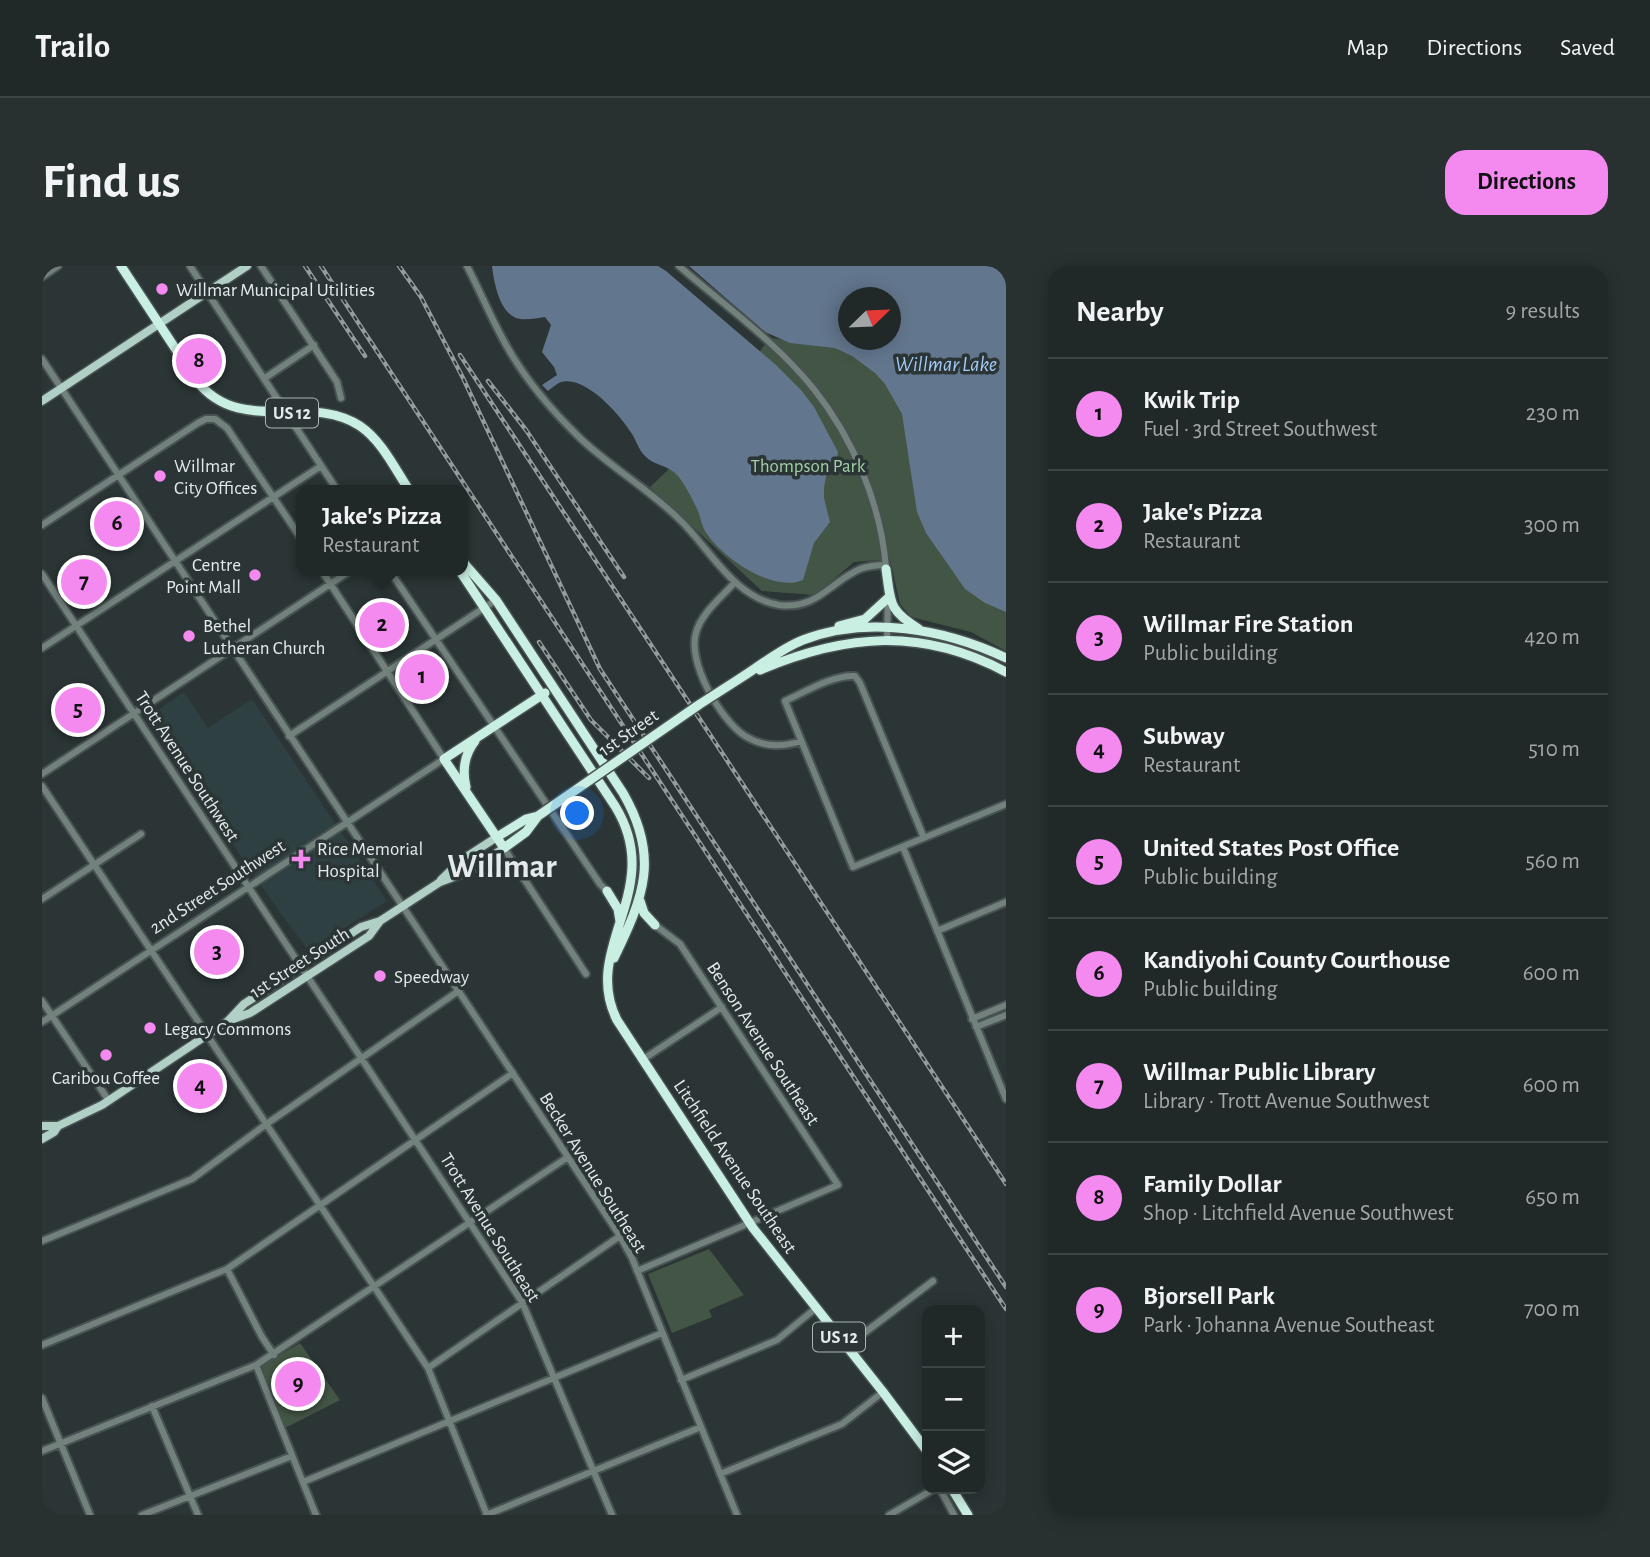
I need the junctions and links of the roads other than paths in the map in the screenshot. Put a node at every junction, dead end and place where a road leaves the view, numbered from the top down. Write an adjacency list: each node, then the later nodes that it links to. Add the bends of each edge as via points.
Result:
1 (58, 266): 8 (street)
2 (121, 266): 10 (highway, US 12)
3 (190, 266): 9 (street)
4 (247, 266): 9 (main road)
5 (261, 266): 11 (street)
6 (467, 266): 33 (street, via 504,342 550,405 583,441 680,520)
7 (678, 266): 27 (street, via 789,362 823,402 851,448 869,490)
8 (42, 277)
9 (208, 293): 10 (main road); 13 (street)
10 (159, 324): 14 (main road); 17 (highway, US 12, via 208,395 224,405 251,411)
11 (314, 345): 13 (street); 15 (street, via 337,382)
12 (42, 359): 14 (street, Becker Avenue Southeast)
13 (265, 378): 17 (street)
14 (61, 388): 16 (main road); 19 (street, Becker Avenue Southeast)
15 (341, 398)
16 (42, 401)
17 (288, 412): 18 (street); 21 (highway, US 12, via 330,415 362,428 378,443)
18 (321, 466): 20 (street); 22 (street)
19 (118, 475): 22 (street, via 198,423 215,419 227,428); 23 (street); 25 (street, Becker Avenue Southeast)
20 (334, 485)
21 (406, 485)
22 (273, 497): 24 (street); 25 (street)
23 (42, 525)
24 (296, 531)
25 (174, 561): 38 (street); 45 (street, Becker Avenue Southeast)
26 (468, 567): 36 (highway, US 12)
27 (886, 567): 33 (street, via 858,570 816,599 794,605 758,599); 35 (street); 40 (highway, via 896,613)
28 (42, 573): 38 (street, Trott Avenue Southwest)
29 (325, 576): 34 (street)
30 (341, 576): 34 (street)
31 (393, 576): 41 (street)
32 (463, 576): 37 (highway, US 12)
33 (735, 582): 55 (street, via 696,630 694,653 701,678 731,724 746,737 779,747)
34 (330, 583): 45 (street); 47 (street)
35 (888, 598): 39 (street); 43 (highway, via 865,619)
36 (496, 600): 37 (street); 50 (highway, US 12)
37 (485, 607): 41 (street); 51 (highway, US 12)
38 (76, 626): 44 (street); 52 (street, Trott Avenue Southwest)
39 (888, 628): 40 (highway); 42 (street); 43 (highway, via 832,632)
40 (924, 632): 46 (highway)
41 (436, 639): 47 (street); 53 (street)
42 (887, 640): 48 (highway, via 950,650); 49 (highway, via 811,650)
43 (802, 641): 49 (highway)
44 (42, 648)
45 (232, 649): 52 (street); 54 (street, Becker Avenue Southeast)
46 (1006, 658)
47 (387, 671): 54 (street); 56 (street)
48 (1006, 672)
49 (740, 680): 61 (highway, 1st Street, bridge)
50 (553, 687): 51 (highway, 2nd Street Southwest); 73 (highway, US 12, via 629,804 641,831 645,866)
51 (542, 695): 53 (highway, 2nd Street Southwest); 71 (highway, US 12, via 621,815 634,859)
52 (134, 713): 57 (street); 70 (street, Trott Avenue Southwest)
53 (490, 728): 56 (highway, 2nd Street Southwest); 59 (highway, via 470,748 465,761); 72 (street)
54 (289, 736): 62 (street, Becker Avenue Southeast)
55 (801, 741): 65 (street, via 785,701 855,676); 66 (street, via 853,867)
56 (444, 759): 59 (highway); 62 (street, 2nd Street Southwest)
57 (42, 774)
58 (42, 786): 68 (street)
59 (470, 799): 64 (highway)
60 (1006, 804): 65 (street)
61 (538, 816): 64 (highway, 1st Street); 67 (highway, 1st Street)
62 (346, 822): 70 (street, 2nd Street Southwest); 76 (street, Becker Avenue Southeast)
63 (141, 834): 68 (street)
64 (497, 837): 67 (highway); 69 (main road, 1st Street South, via 463,859)
65 (925, 838): 66 (street)
66 (903, 847): 80 (street)
67 (504, 848): 69 (main road, 1st Street South, via 467,872); 84 (street)
68 (94, 865): 74 (street); 81 (street)
69 (440, 882): 76 (main road, 1st Street South)
70 (248, 886): 81 (street, 2nd Street Southwest); 82 (street, Trott Avenue Southwest)
71 (632, 886): 72 (highway, via 622,895); 78 (highway, US 12)
72 (607, 891): 78 (highway)
73 (640, 895): 79 (highway, via 642,910); 83 (highway, US 12)
74 (42, 899)
75 (1006, 902): 80 (street)
76 (401, 906): 77 (main road, 1st Street South); 86 (street, Becker Avenue Southeast)
77 (380, 920): 82 (main road, 1st Street South); 85 (main road, 1st Street South, via 369,936)
78 (620, 923): 83 (highway, US 12)
79 (655, 925): 89 (street, Benson Avenue Southeast, via 680,944)
80 (937, 931): 92 (street)
81 (150, 951): 91 (street, 2nd Street Southwest); 96 (street)
82 (300, 966): 85 (street, Trott Avenue Southwest); 93 (main road, 1st Street South, via 244,1004)
83 (609, 969): 98 (highway, Litchfield Avenue Southeast / US 12, via 613,1013)
84 (586, 974)
85 (306, 976): 93 (main road, 1st Street South, via 250,1013); 97 (street, Trott Avenue Southeast)
86 (457, 992): 97 (street); 99 (street, Becker Avenue Southeast)
87 (42, 1001): 91 (street)
88 (1006, 1005): 92 (street)
89 (722, 1007): 98 (street); 110 (street, Benson Avenue Southeast, via 838,1185)
90 (1006, 1015): 95 (street)
91 (52, 1016): 94 (street, 2nd Street Southwest); 101 (street)
92 (972, 1019): 95 (street)
93 (228, 1021): 96 (main road, 1st Street South)
94 (42, 1022)
95 (976, 1027): 100 (street)
96 (206, 1035): 101 (main road, 1st Street South); 102 (street)
97 (362, 1058): 102 (street); 106 (street, Trott Avenue Southeast)
98 (642, 1060): 110 (highway, Litchfield Avenue Southeast / US 12)
99 (513, 1073): 106 (street); 107 (street, Becker Avenue Southeast)
100 (1006, 1099)
101 (109, 1101): 104 (main road, 1st Street South)
102 (265, 1125): 108 (street); 112 (street, via 192,1179)
103 (42, 1126): 104 (main road, 1st Street South)
104 (58, 1126): 105 (main road, 1st Street South)
105 (42, 1139)
106 (416, 1140): 108 (street); 109 (street, Trott Avenue Southeast)
107 (568, 1157): 109 (street); 111 (street, Becker Avenue Southeast)
108 (318, 1205): 113 (street); 116 (street)
109 (470, 1222): 116 (street); 117 (street, Trott Avenue Southeast)
110 (750, 1223): 114 (street); 118 (highway, Litchfield Avenue Southeast / US 12)
111 (620, 1236): 114 (street, Becker Avenue Southeast); 117 (street)
112 (42, 1241)
113 (227, 1269): 120 (street); 122 (street)
114 (637, 1271): 119 (street, Becker Avenue Southeast)
115 (933, 1281): 121 (street)
116 (374, 1288): 122 (street); 124 (street)
117 (522, 1302): 124 (street); 125 (street, Trott Avenue Southeast)
118 (816, 1308): 121 (highway, Litchfield Avenue Southeast / US 12); 126 (street, via 779,1339)
119 (662, 1333): 125 (street); 126 (street, Becker Avenue Southeast)
120 (42, 1345)
121 (847, 1346): 127 (highway, Litchfield Avenue Southeast / US 12)
122 (274, 1354): 123 (street)
123 (256, 1365): 129 (street); 135 (street)
124 (428, 1368): 130 (street)
125 (555, 1377): 130 (street); 136 (street, Trott Avenue Southeast)
126 (681, 1380): 131 (street, Becker Avenue Southeast)
127 (883, 1392): 133 (highway, Litchfield Avenue Southeast / US 12); 137 (street, via 842,1424)
128 (42, 1398): 132 (street)
129 (152, 1406): 132 (street); 142 (street)
130 (447, 1421): 138 (street); 147 (street)
131 (701, 1427): 136 (street); 137 (street, Becker Avenue Southeast)
132 (61, 1444): 134 (street); 143 (street)
133 (922, 1444)
134 (42, 1451)
135 (292, 1456): 138 (street); 142 (street)
136 (594, 1471): 147 (street); 148 (street, Trott Avenue Southeast)
137 (720, 1474): 149 (street, Becker Avenue Southeast)
138 (303, 1482): 146 (street)
139 (925, 1494): 150 (street)
140 (943, 1494): 151 (street)
141 (955, 1494): 152 (highway)
142 (190, 1496): 144 (street); 145 (street)
143 (90, 1515)
144 (142, 1515)
145 (198, 1515)
146 (316, 1515)
147 (486, 1515)
148 (612, 1515)
149 (737, 1515)
150 (889, 1515)
151 (954, 1515)
152 (968, 1515)

